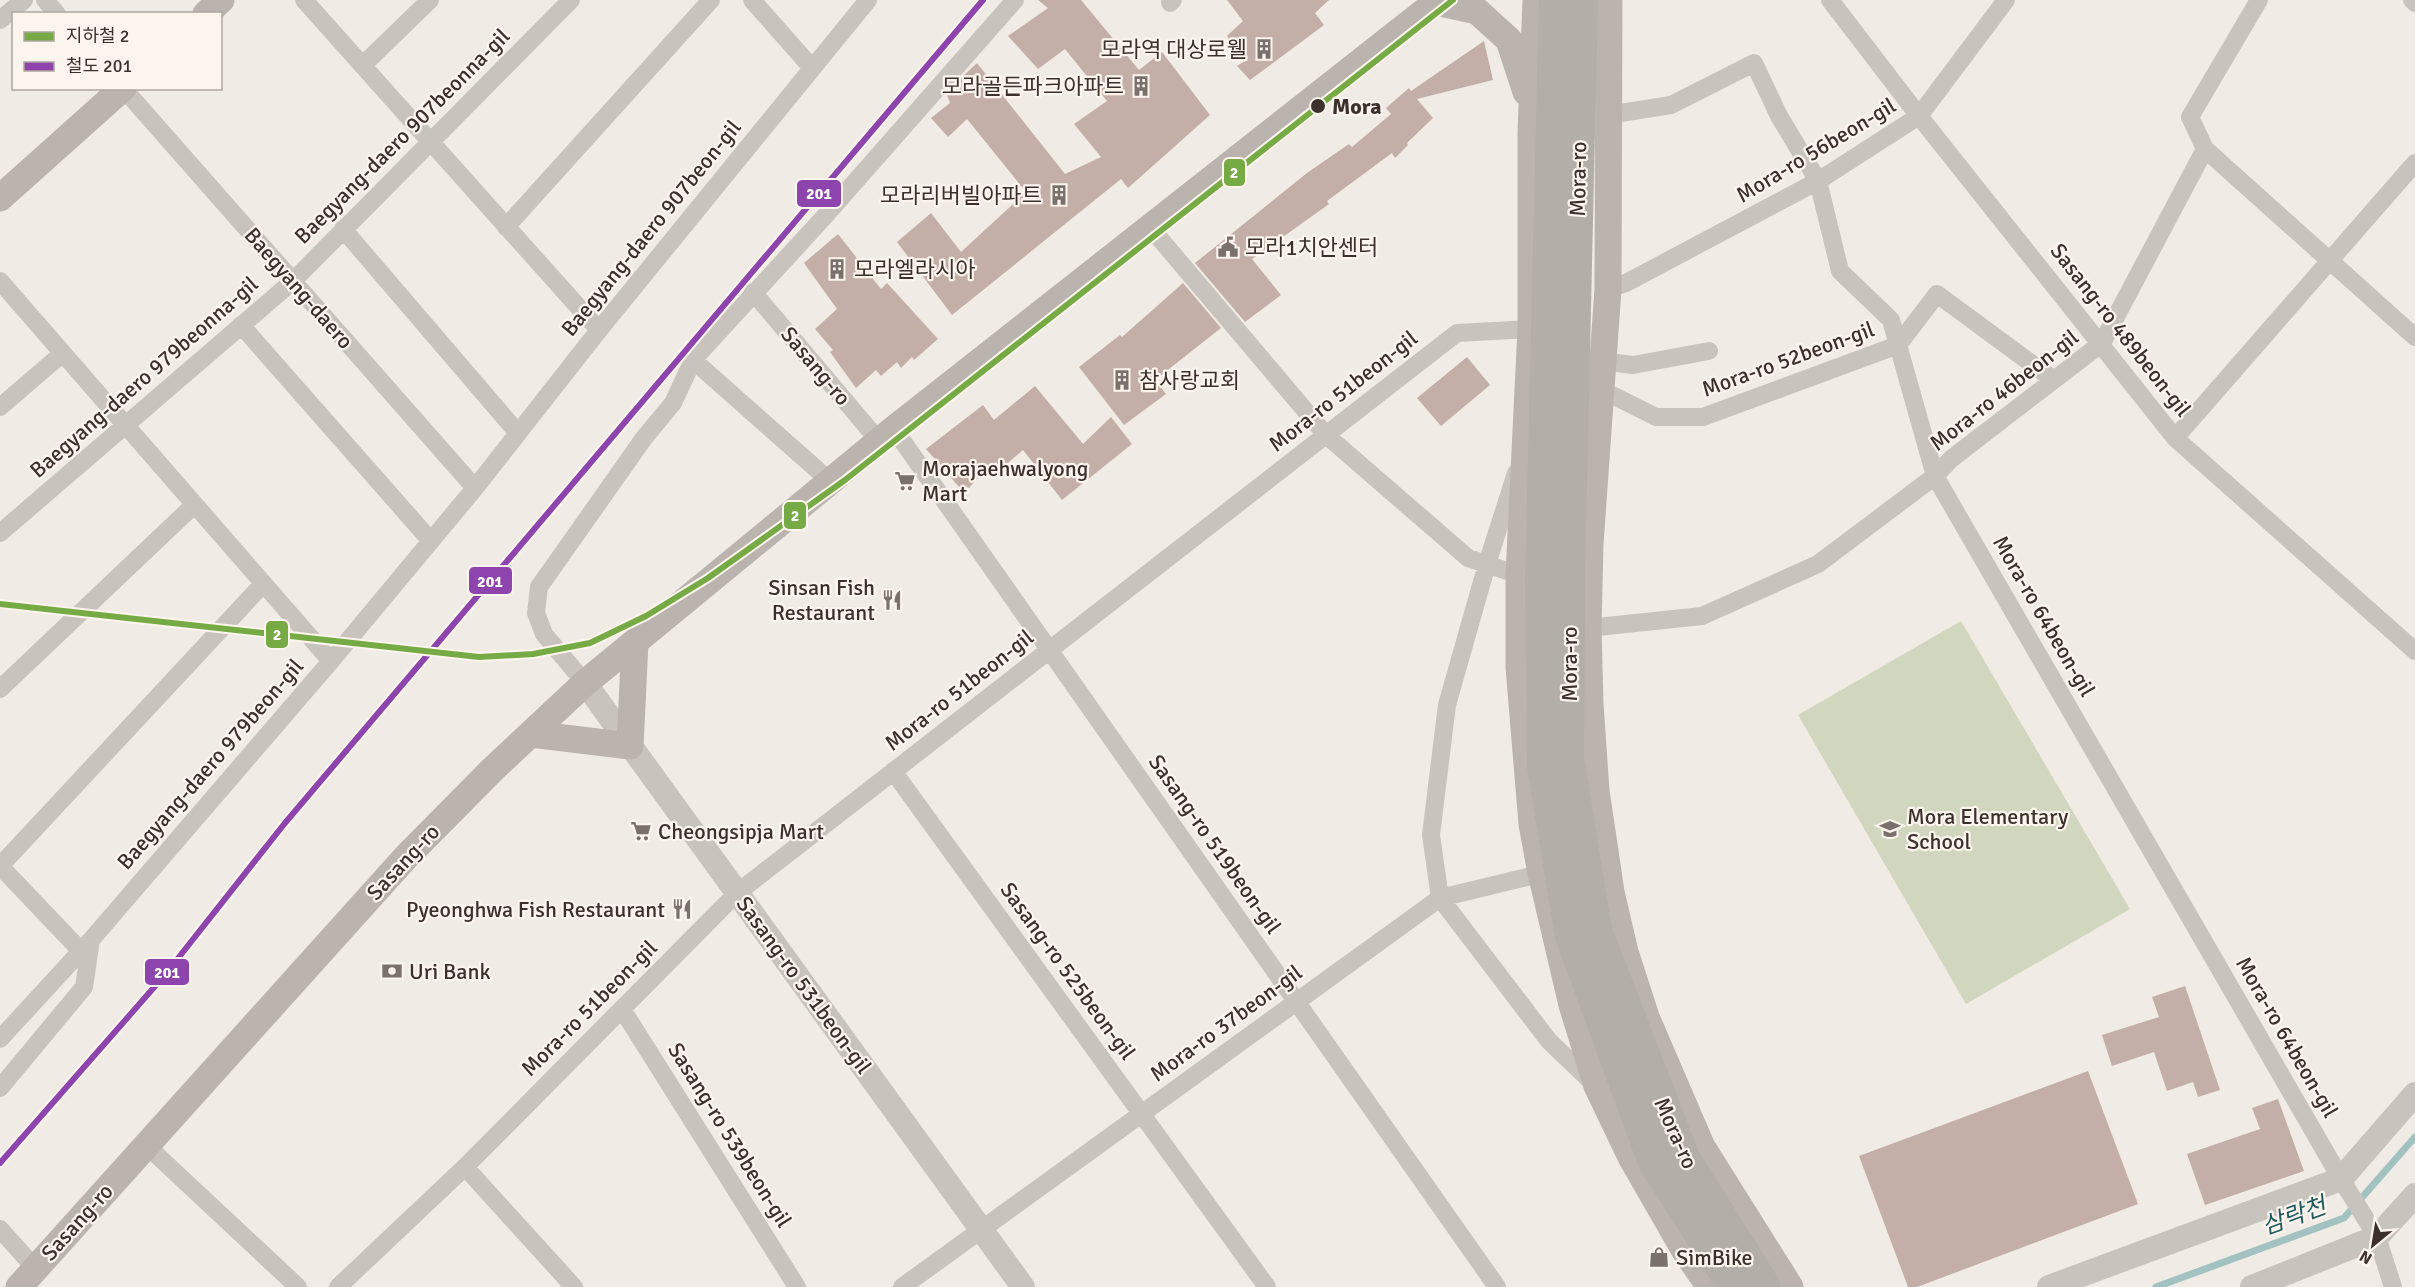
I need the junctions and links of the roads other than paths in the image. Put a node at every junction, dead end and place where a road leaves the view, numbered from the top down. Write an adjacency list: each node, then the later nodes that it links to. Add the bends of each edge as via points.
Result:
1 (24, 0): 21 (street)
2 (45, 0): 19 (street)
3 (221, 0): 20 (main road)
4 (304, 0): 22 (street)
5 (430, 0): 22 (street)
6 (571, 0): 29 (street, Baegyang-daero 907beonna-gil)
7 (711, 0): 34 (street)
8 (752, 0): 23 (street)
9 (868, 0): 23 (street, Baegyang-daero 907beon-gil)
10 (1015, 0): 41 (street)
11 (1536, 0): 26 (main road, Mora-ro)
12 (1555, 0): 110 (highway, Mora-ro, bridge, via 1541,581 1543,766 1570,936 1654,1162)
13 (1582, 0): 111 (highway, Mora-ro, bridge, via 1568,759 1596,930 1684,1158)
14 (1609, 0): 27 (main road, Mora-ro)
15 (1830, 0): 28 (street, Sasang-ro 489beon-gil)
16 (2006, 0): 28 (street, Mora-ro 56beon-gil)
17 (2259, 0): 30 (street, via 2190,117)
18 (1438, 1): 26 (main road, via 1477,10 1509,40); 35 (main road, Sasang-ro)
19 (55, 12)
20 (208, 12)
21 (0, 20)
22 (363, 65): 29 (street)
23 (812, 68): 44 (street, Baegyang-daero 907beon-gil)
24 (122, 90): 33 (main road, Baegyang-daero)
25 (124, 90): 38 (street, Baegyang-daero)
26 (1532, 110): 43 (main road, Mora-ro)
27 (1608, 115): 32 (street, Mora-ro 64beon-gil, via 1671,105 1754,63 1779,116); 40 (main road, Mora-ro)
28 (1919, 116): 32 (street, Mora-ro 56beon-gil); 46 (street, Sasang-ro 489beon-gil)
29 (430, 142): 34 (street); 36 (street, Baegyang-daero 907beonna-gil)
30 (2205, 149): 37 (street); 46 (street, Mora-ro 46beon-gil)
31 (2415, 163): 37 (street)
32 (1818, 181): 40 (street, Mora-ro 56beon-gil, via 1626,284); 47 (street, Mora-ro 64beon-gil, via 1840,271 1891,320)
33 (0, 198)
34 (506, 227): 44 (street)
35 (1150, 227): 57 (main road, Sasang-ro); 58 (street)
36 (344, 229): 38 (street, Baegyang-daero 907beonna-gil); 56 (street)
37 (2329, 261): 45 (street); 59 (street)
38 (292, 280): 42 (street, Baegyang-daero 979beonna-gil); 63 (street, Baegyang-daero)
39 (0, 281): 49 (street)
40 (1608, 289): 51 (main road, Mora-ro)
41 (753, 292): 50 (street); 57 (street, Sasang-ro)
42 (241, 325): 55 (street, Baegyang-daero 979beonna-gil); 66 (street)
43 (1531, 329): 58 (street, Mora-ro 51beon-gil, via 1457,333); 60 (main road, Mora-ro)
44 (599, 330): 56 (street, Baegyang-daero 907beon-gil)
45 (2415, 337)
46 (2102, 343): 52 (street, Mora-ro 46beon-gil); 59 (street, Sasang-ro 489beon-gil)
47 (1898, 345): 52 (street, Mora-ro 52beon-gil, via 1938,294); 53 (street, Mora-ro 52beon-gil, via 1703,417 1656,417); 61 (street, Mora-ro 64beon-gil)
48 (1709, 351): 51 (street, via 1633,365)
49 (63, 353): 54 (street); 55 (street)
50 (693, 360): 62 (street); 75 (street, via 673,403 539,587 536,614 544,634)
51 (1601, 361): 53 (main road, Mora-ro)
52 (2054, 380): 61 (street, Mora-ro 46beon-gil, via 1951,459)
53 (1600, 389): 70 (main road, Mora-ro)
54 (0, 407)
55 (125, 425): 64 (street); 65 (street, Baegyang-daero 979beonna-gil)
56 (518, 432): 63 (street, Baegyang-daero 907beon-gil)
57 (886, 435): 62 (main road, Sasang-ro); 72 (street, Sasang-ro 519beon-gil)
58 (1326, 435): 67 (street, via 1468,558); 72 (street, Mora-ro 51beon-gil)
59 (2175, 438): 73 (street, Sasang-ro 489beon-gil)
60 (1527, 440): 67 (street); 68 (main road, Mora-ro)
61 (1935, 476): 70 (street, Mora-ro 46beon-gil, via 1818,564 1702,616); 95 (street, Mora-ro 64beon-gil)
62 (831, 481): 71 (main road, Sasang-ro)
63 (475, 488): 66 (street, Baegyang-daero 979beon-gil)
64 (195, 505): 69 (street); 76 (street)
65 (0, 533)
66 (430, 540): 74 (street, Baegyang-daero 979beon-gil)
67 (1487, 564): 68 (street); 84 (street, via 1447,705 1431,835)
68 (1519, 575): 82 (main road, Mora-ro, via 1519,678 1532,824)
69 (263, 584): 74 (street); 81 (street)
70 (1588, 628): 80 (main road, Mora-ro, via 1595,780)
71 (635, 642): 75 (main road, Sasang-ro); 78 (main road)
72 (1049, 650): 79 (street, Mora-ro 51beon-gil); 86 (street, Sasang-ro 519beon-gil)
73 (2415, 651)
74 (331, 661): 85 (street, Baegyang-daero 979beon-gil)
75 (585, 683): 77 (main road, Sasang-ro); 78 (street, Sasang-ro 531beon-gil)
76 (0, 689)
77 (531, 734): 78 (main road); 93 (main road, Sasang-ro, via 406,857)
78 (630, 746): 83 (street, Sasang-ro 531beon-gil)
79 (893, 771): 83 (street, Mora-ro 51beon-gil); 92 (street, Sasang-ro 525beon-gil)
80 (1607, 862): 82 (street, Mora-ro 37beon-gil); 112 (main road, Mora-ro, via 1625,952 1646,1017 1702,1147)
81 (0, 866): 85 (street)
82 (1541, 873): 84 (street, Mora-ro 37beon-gil); 89 (main road, Mora-ro, via 1572,1005)
83 (737, 893): 87 (street, Mora-ro 51beon-gil); 98 (street, Sasang-ro 531beon-gil)
84 (1440, 898): 86 (street, Mora-ro 37beon-gil); 89 (street, via 1549,1041)
85 (86, 945): 88 (street, Baegyang-daero 979beon-gil); 90 (street, via 84,987)
86 (1296, 1002): 92 (street, Mora-ro 37beon-gil); 108 (street, Sasang-ro 519beon-gil)
87 (622, 1009): 94 (street, Mora-ro 51beon-gil); 104 (street, Sasang-ro 539beon-gil)
88 (0, 1039)
89 (1597, 1086): 109 (main road, Mora-ro, via 1631,1157)
90 (0, 1088)
91 (2415, 1094): 95 (street)
92 (1141, 1114): 98 (street, Mora-ro 37beon-gil); 107 (street, Sasang-ro 525beon-gil)
93 (146, 1145): 100 (main road, Sasang-ro); 101 (street)
94 (465, 1167): 102 (street, Mora-ro 51beon-gil); 103 (street)
95 (2345, 1185): 99 (street, Mora-ro 64beon-gil); 113 (street)
96 (2415, 1195): 99 (street)
97 (0, 1229): 100 (street)
98 (981, 1229): 105 (street, Mora-ro 37beon-gil); 106 (street, Sasang-ro 531beon-gil)
99 (2378, 1238): 114 (street); 115 (street, Mora-ro 64beon-gil)
100 (27, 1277)
101 (298, 1287)
102 (338, 1287)
103 (574, 1287)
104 (797, 1287)
105 (902, 1287)
106 (1023, 1287)
107 (1267, 1287)
108 (1497, 1287)
109 (1710, 1287)
110 (1734, 1287)
111 (1765, 1287)
112 (1790, 1287)
113 (2049, 1287)
114 (2252, 1287)
115 (2393, 1287)

